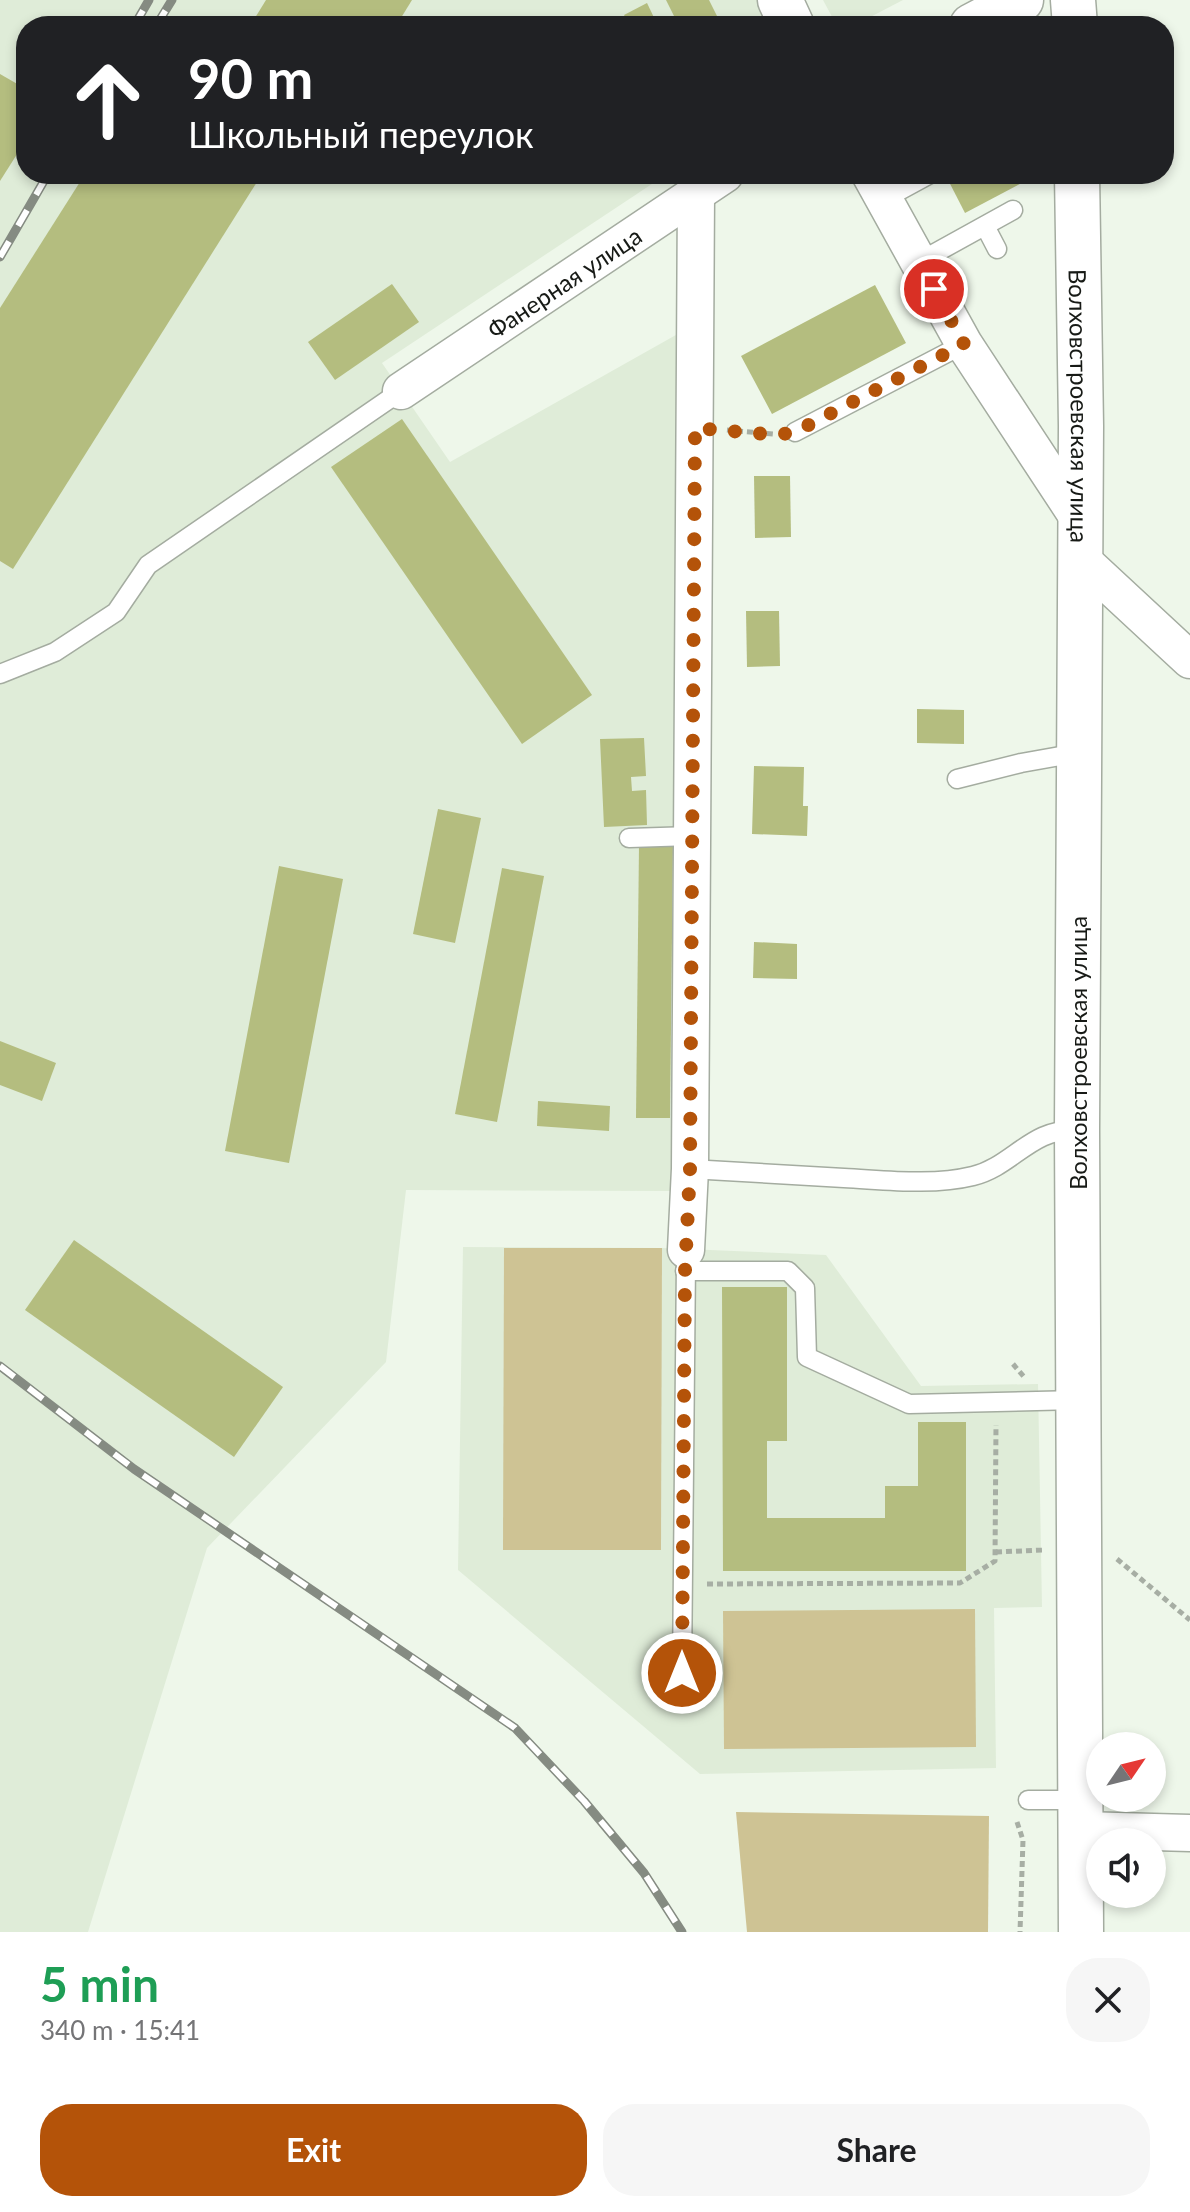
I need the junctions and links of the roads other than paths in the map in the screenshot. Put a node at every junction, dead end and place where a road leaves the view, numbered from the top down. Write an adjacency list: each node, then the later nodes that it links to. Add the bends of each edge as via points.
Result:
1 (1021, 0): 2 (street)
2 (991, 16)
3 (711, 184): 11 (street, Фанерная улица); 18 (street, via 695,428)
4 (1077, 184): 13 (street, Волховстроевская улица)
5 (877, 187): 9 (street)
6 (1013, 210): 7 (lane)
7 (985, 226): 8 (lane); 9 (lane)
8 (997, 249)
9 (919, 262): 10 (street)
10 (964, 344): 12 (lane); 13 (street)
11 (401, 391): 15 (lane, via 148,565 116,612 55,652)
12 (795, 432)
13 (1079, 538): 14 (street); 16 (street, Волховстроевская улица)
14 (1190, 660)
15 (0, 674)
16 (1077, 753): 17 (lane); 20 (street, Волховстроевская улица)
17 (957, 779)
18 (692, 836): 19 (lane); 21 (street)
19 (629, 838)
20 (1077, 1130): 21 (lane, via 1044,1134 976,1175 947,1180); 23 (street, Волховстроевская улица)
21 (690, 1169): 22 (street)
22 (686, 1260): 23 (lane, via 788,1271 805,1288 807,1357 909,1404); 24 (lane)
23 (1078, 1400): 26 (street, Волховстроевская улица)
24 (682, 1673)
25 (1028, 1800): 26 (lane)
26 (1081, 1815): 27 (street); 28 (street, Волховстроевская улица)
27 (1190, 1833)
28 (1081, 1932)

